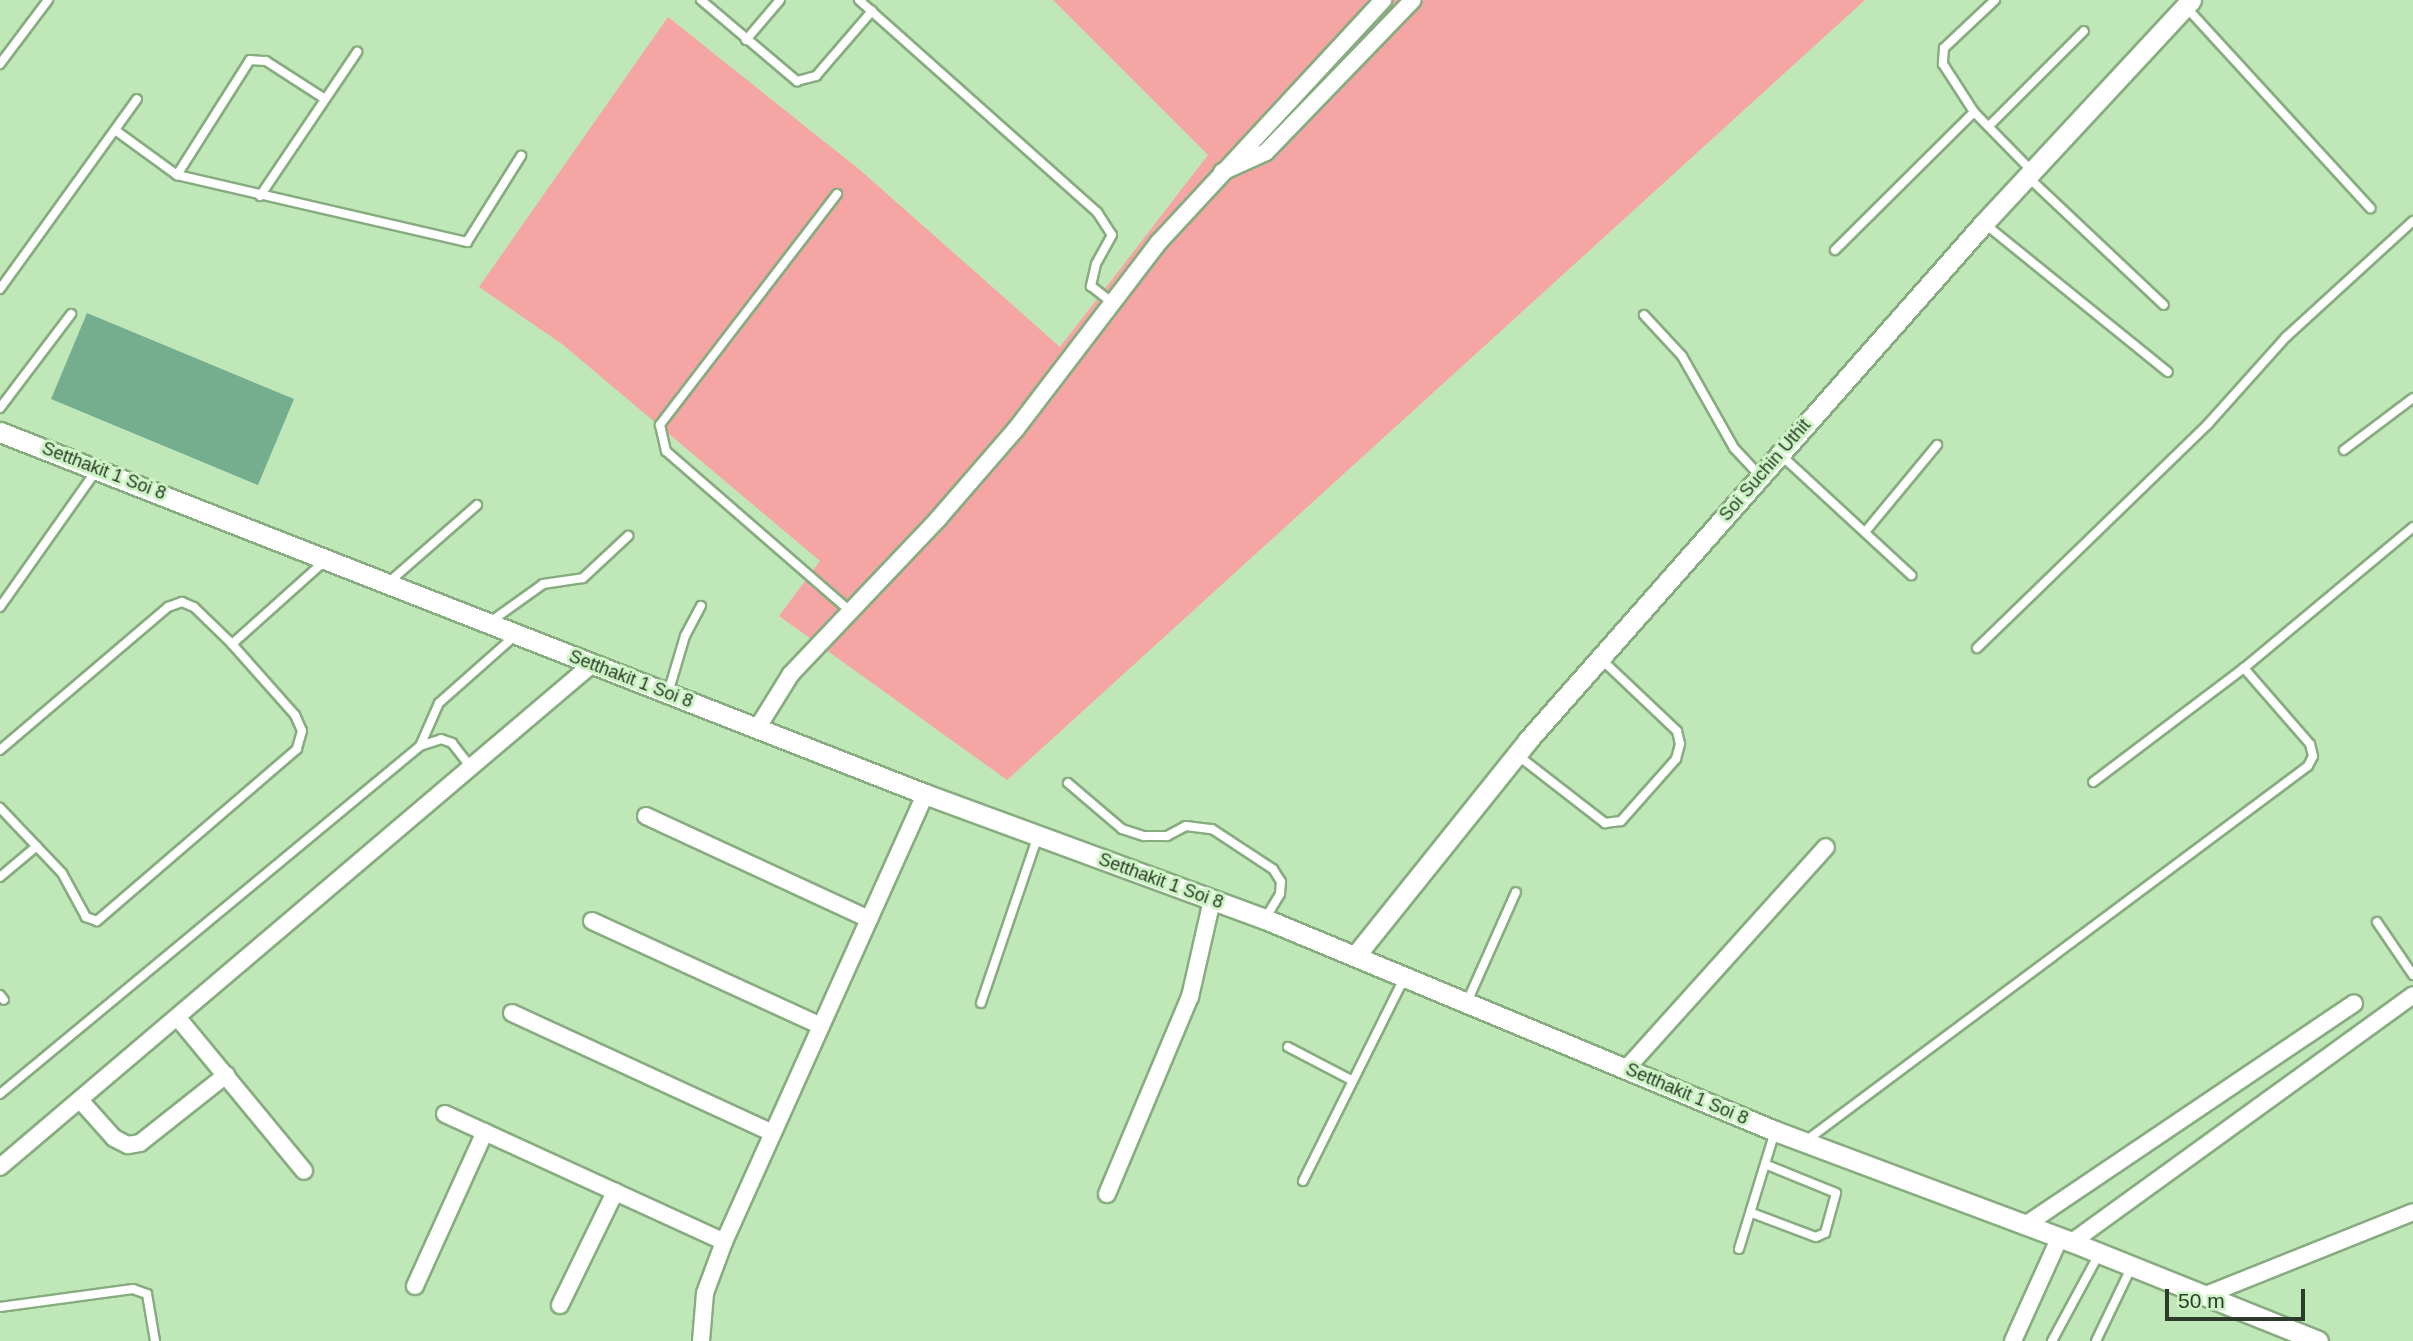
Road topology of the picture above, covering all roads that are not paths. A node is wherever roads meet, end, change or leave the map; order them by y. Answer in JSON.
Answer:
{"nodes":[{"id":1,"x":48,"y":0,"type":"edge"},
{"id":2,"x":701,"y":0,"type":"edge"},
{"id":3,"x":780,"y":0,"type":"edge"},
{"id":4,"x":859,"y":0,"type":"edge"},
{"id":5,"x":1384,"y":0,"type":"edge"},
{"id":6,"x":1413,"y":0,"type":"edge"},
{"id":7,"x":1995,"y":0,"type":"edge"},
{"id":8,"x":2189,"y":3,"type":"edge"},
{"id":9,"x":872,"y":11,"type":"junction"},
{"id":10,"x":2084,"y":32,"type":"dead end"},
{"id":11,"x":746,"y":40,"type":"junction"},
{"id":12,"x":357,"y":52,"type":"dead end"},
{"id":13,"x":0,"y":64,"type":"edge"},
{"id":14,"x":137,"y":99,"type":"dead end"},
{"id":15,"x":325,"y":99,"type":"junction"},
{"id":16,"x":1974,"y":112,"type":"junction"},
{"id":17,"x":1989,"y":127,"type":"junction"},
{"id":18,"x":115,"y":130,"type":"junction"},
{"id":19,"x":521,"y":156,"type":"dead end"},
{"id":20,"x":1220,"y":172,"type":"junction"},
{"id":21,"x":2030,"y":174,"type":"junction"},
{"id":22,"x":177,"y":175,"type":"junction"},
{"id":23,"x":837,"y":194,"type":"dead end"},
{"id":24,"x":260,"y":196,"type":"junction"},
{"id":25,"x":2370,"y":208,"type":"dead end"},
{"id":26,"x":2413,"y":221,"type":"edge"},
{"id":27,"x":1984,"y":223,"type":"junction"},
{"id":28,"x":1835,"y":250,"type":"dead end"},
{"id":29,"x":0,"y":289,"type":"edge"},
{"id":30,"x":1113,"y":303,"type":"junction"},
{"id":31,"x":2164,"y":305,"type":"dead end"},
{"id":32,"x":71,"y":314,"type":"dead end"},
{"id":33,"x":1644,"y":315,"type":"dead end"},
{"id":34,"x":2168,"y":372,"type":"dead end"},
{"id":35,"x":2413,"y":398,"type":"edge"},
{"id":36,"x":0,"y":408,"type":"edge"},
{"id":37,"x":0,"y":432,"type":"edge"},
{"id":38,"x":1937,"y":445,"type":"dead end"},
{"id":39,"x":2344,"y":450,"type":"dead end"},
{"id":40,"x":1779,"y":454,"type":"junction"},
{"id":41,"x":98,"y":468,"type":"junction"},
{"id":42,"x":1760,"y":476,"type":"junction"},
{"id":43,"x":477,"y":505,"type":"dead end"},
{"id":44,"x":2413,"y":527,"type":"edge"},
{"id":45,"x":1865,"y":532,"type":"junction"},
{"id":46,"x":628,"y":536,"type":"dead end"},
{"id":47,"x":328,"y":558,"type":"junction"},
{"id":48,"x":1912,"y":575,"type":"dead end"},
{"id":49,"x":389,"y":582,"type":"junction"},
{"id":50,"x":701,"y":606,"type":"dead end"},
{"id":51,"x":0,"y":607,"type":"edge"},
{"id":52,"x":851,"y":612,"type":"junction"},
{"id":53,"x":490,"y":622,"type":"junction"},
{"id":54,"x":518,"y":634,"type":"junction"},
{"id":55,"x":232,"y":644,"type":"junction"},
{"id":56,"x":1977,"y":648,"type":"dead end"},
{"id":57,"x":1600,"y":658,"type":"junction"},
{"id":58,"x":591,"y":665,"type":"junction"},
{"id":59,"x":2244,"y":668,"type":"junction"},
{"id":60,"x":668,"y":693,"type":"junction"},
{"id":61,"x":758,"y":727,"type":"junction"},
{"id":62,"x":420,"y":746,"type":"junction"},
{"id":63,"x":0,"y":750,"type":"edge"},
{"id":64,"x":1516,"y":753,"type":"junction"},
{"id":65,"x":473,"y":769,"type":"junction"},
{"id":66,"x":2094,"y":782,"type":"dead end"},
{"id":67,"x":1068,"y":783,"type":"dead end"},
{"id":68,"x":925,"y":794,"type":"junction"},
{"id":69,"x":0,"y":808,"type":"edge"},
{"id":70,"x":646,"y":816,"type":"dead end"},
{"id":71,"x":1038,"y":836,"type":"junction"},
{"id":72,"x":37,"y":846,"type":"junction"},
{"id":73,"x":1826,"y":847,"type":"dead end"},
{"id":74,"x":0,"y":877,"type":"edge"},
{"id":75,"x":1516,"y":892,"type":"dead end"},
{"id":76,"x":1212,"y":900,"type":"junction"},
{"id":77,"x":869,"y":919,"type":"junction"},
{"id":78,"x":1265,"y":919,"type":"junction"},
{"id":79,"x":592,"y":921,"type":"dead end"},
{"id":80,"x":2377,"y":922,"type":"dead end"},
{"id":81,"x":1356,"y":955,"type":"junction"},
{"id":82,"x":1405,"y":975,"type":"junction"},
{"id":83,"x":2413,"y":975,"type":"edge"},
{"id":84,"x":2413,"y":995,"type":"edge"},
{"id":85,"x":1467,"y":1002,"type":"junction"},
{"id":86,"x":981,"y":1003,"type":"dead end"},
{"id":87,"x":2354,"y":1003,"type":"dead end"},
{"id":88,"x":512,"y":1013,"type":"dead end"},
{"id":89,"x":178,"y":1018,"type":"junction"},
{"id":90,"x":821,"y":1026,"type":"junction"},
{"id":91,"x":1288,"y":1047,"type":"dead end"},
{"id":92,"x":1627,"y":1068,"type":"junction"},
{"id":93,"x":226,"y":1075,"type":"junction"},
{"id":94,"x":1353,"y":1080,"type":"junction"},
{"id":95,"x":0,"y":1094,"type":"edge"},
{"id":96,"x":80,"y":1100,"type":"junction"},
{"id":97,"x":445,"y":1114,"type":"dead end"},
{"id":98,"x":1775,"y":1131,"type":"junction"},
{"id":99,"x":485,"y":1132,"type":"junction"},
{"id":100,"x":773,"y":1133,"type":"junction"},
{"id":101,"x":1804,"y":1142,"type":"junction"},
{"id":102,"x":1767,"y":1165,"type":"junction"},
{"id":103,"x":0,"y":1167,"type":"edge"},
{"id":104,"x":304,"y":1171,"type":"dead end"},
{"id":105,"x":1303,"y":1181,"type":"dead end"},
{"id":106,"x":615,"y":1192,"type":"junction"},
{"id":107,"x":1107,"y":1194,"type":"dead end"},
{"id":108,"x":2413,"y":1212,"type":"edge"},
{"id":109,"x":1752,"y":1213,"type":"junction"},
{"id":110,"x":2024,"y":1226,"type":"junction"},
{"id":111,"x":2066,"y":1241,"type":"junction"},
{"id":112,"x":724,"y":1242,"type":"junction"},
{"id":113,"x":1739,"y":1249,"type":"dead end"},
{"id":114,"x":2100,"y":1254,"type":"junction"},
{"id":115,"x":2132,"y":1266,"type":"junction"},
{"id":116,"x":415,"y":1286,"type":"dead end"},
{"id":117,"x":2206,"y":1295,"type":"junction"},
{"id":118,"x":560,"y":1305,"type":"dead end"},
{"id":119,"x":0,"y":1307,"type":"edge"},
{"id":120,"x":155,"y":1341,"type":"edge"},
{"id":121,"x":701,"y":1341,"type":"edge"},
{"id":122,"x":2013,"y":1341,"type":"edge"},
{"id":123,"x":2052,"y":1341,"type":"edge"},
{"id":124,"x":2096,"y":1341,"type":"edge"},
{"id":125,"x":2318,"y":1341,"type":"edge"}],
"edges":[{"from":1,"to":13,"type":"lane"},
{"from":2,"to":11,"type":"lane"},
{"from":3,"to":11,"type":"lane"},
{"from":4,"to":9,"type":"lane"},
{"from":5,"to":20,"type":"street"},
{"from":6,"to":20,"type":"street"},
{"from":7,"to":16,"type":"lane"},
{"from":8,"to":21,"type":"street","name":"Soi Suchin Uthit"},
{"from":8,"to":25,"type":"lane"},
{"from":9,"to":11,"type":"lane"},
{"from":9,"to":30,"type":"lane"},
{"from":10,"to":17,"type":"lane"},
{"from":12,"to":15,"type":"lane"},
{"from":14,"to":18,"type":"lane"},
{"from":15,"to":22,"type":"lane"},
{"from":15,"to":24,"type":"lane"},
{"from":16,"to":17,"type":"lane"},
{"from":16,"to":28,"type":"lane"},
{"from":17,"to":21,"type":"lane"},
{"from":18,"to":22,"type":"lane"},
{"from":18,"to":29,"type":"lane"},
{"from":19,"to":24,"type":"lane"},
{"from":20,"to":30,"type":"street"},
{"from":21,"to":27,"type":"street","name":"Soi Suchin Uthit"},
{"from":21,"to":31,"type":"lane"},
{"from":22,"to":24,"type":"lane"},
{"from":23,"to":52,"type":"lane"},
{"from":26,"to":56,"type":"lane"},
{"from":27,"to":34,"type":"lane"},
{"from":27,"to":40,"type":"street","name":"Soi Suchin Uthit"},
{"from":30,"to":52,"type":"street"},
{"from":32,"to":36,"type":"lane"},
{"from":33,"to":42,"type":"lane"},
{"from":35,"to":39,"type":"lane"},
{"from":37,"to":41,"type":"street","name":"Setthakit 1 Soi 8"},
{"from":38,"to":45,"type":"lane"},
{"from":40,"to":42,"type":"street","name":"Soi Suchin Uthit"},
{"from":40,"to":45,"type":"lane"},
{"from":41,"to":47,"type":"street","name":"Setthakit 1 Soi 8"},
{"from":41,"to":51,"type":"lane"},
{"from":42,"to":57,"type":"street","name":"Soi Suchin Uthit"},
{"from":43,"to":49,"type":"lane"},
{"from":44,"to":59,"type":"lane"},
{"from":45,"to":48,"type":"lane"},
{"from":46,"to":53,"type":"lane"},
{"from":47,"to":49,"type":"street","name":"Setthakit 1 Soi 8"},
{"from":47,"to":55,"type":"lane"},
{"from":49,"to":53,"type":"street","name":"Setthakit 1 Soi 8"},
{"from":50,"to":60,"type":"lane"},
{"from":52,"to":61,"type":"street"},
{"from":53,"to":54,"type":"street","name":"Setthakit 1 Soi 8"},
{"from":54,"to":58,"type":"street","name":"Setthakit 1 Soi 8"},
{"from":54,"to":62,"type":"lane"},
{"from":55,"to":63,"type":"lane"},
{"from":55,"to":72,"type":"lane"},
{"from":57,"to":64,"type":"street","name":"Soi Suchin Uthit"},
{"from":57,"to":64,"type":"lane"},
{"from":58,"to":60,"type":"street","name":"Setthakit 1 Soi 8"},
{"from":58,"to":65,"type":"street"},
{"from":59,"to":66,"type":"lane"},
{"from":59,"to":101,"type":"lane"},
{"from":60,"to":61,"type":"street","name":"Setthakit 1 Soi 8"},
{"from":61,"to":68,"type":"street","name":"Setthakit 1 Soi 8"},
{"from":62,"to":65,"type":"lane"},
{"from":62,"to":95,"type":"lane"},
{"from":64,"to":81,"type":"street","name":"Soi Suchin Uthit"},
{"from":65,"to":89,"type":"street"},
{"from":67,"to":78,"type":"lane"},
{"from":68,"to":71,"type":"street","name":"Setthakit 1 Soi 8"},
{"from":68,"to":77,"type":"street"},
{"from":69,"to":72,"type":"lane"},
{"from":70,"to":77,"type":"street"},
{"from":71,"to":76,"type":"street","name":"Setthakit 1 Soi 8"},
{"from":71,"to":86,"type":"lane"},
{"from":72,"to":74,"type":"lane"},
{"from":73,"to":92,"type":"street"},
{"from":75,"to":85,"type":"lane"},
{"from":76,"to":78,"type":"street","name":"Setthakit 1 Soi 8"},
{"from":76,"to":107,"type":"street"},
{"from":77,"to":90,"type":"street"},
{"from":78,"to":81,"type":"street","name":"Setthakit 1 Soi 8"},
{"from":79,"to":90,"type":"street"},
{"from":80,"to":83,"type":"lane"},
{"from":81,"to":82,"type":"street","name":"Setthakit 1 Soi 8"},
{"from":82,"to":85,"type":"street","name":"Setthakit 1 Soi 8"},
{"from":82,"to":94,"type":"lane"},
{"from":84,"to":111,"type":"street"},
{"from":85,"to":92,"type":"street","name":"Setthakit 1 Soi 8"},
{"from":87,"to":110,"type":"street"},
{"from":88,"to":100,"type":"street"},
{"from":89,"to":93,"type":"street"},
{"from":89,"to":96,"type":"street"},
{"from":90,"to":100,"type":"street"},
{"from":91,"to":94,"type":"lane"},
{"from":92,"to":98,"type":"street","name":"Setthakit 1 Soi 8"},
{"from":93,"to":96,"type":"street"},
{"from":93,"to":104,"type":"street"},
{"from":94,"to":105,"type":"lane"},
{"from":96,"to":103,"type":"street"},
{"from":97,"to":99,"type":"street"},
{"from":98,"to":101,"type":"street","name":"Setthakit 1 Soi 8"},
{"from":98,"to":102,"type":"lane"},
{"from":99,"to":106,"type":"street"},
{"from":99,"to":116,"type":"street"},
{"from":100,"to":112,"type":"street"},
{"from":101,"to":110,"type":"street","name":"Setthakit 1 Soi 8"},
{"from":102,"to":109,"type":"lane"},
{"from":102,"to":109,"type":"lane"},
{"from":106,"to":112,"type":"street"},
{"from":106,"to":118,"type":"street"},
{"from":108,"to":117,"type":"street"},
{"from":109,"to":113,"type":"lane"},
{"from":110,"to":111,"type":"street","name":"Setthakit 1 Soi 8"},
{"from":111,"to":114,"type":"street","name":"Setthakit 1 Soi 8"},
{"from":111,"to":122,"type":"street"},
{"from":112,"to":121,"type":"street"},
{"from":114,"to":115,"type":"street","name":"Setthakit 1 Soi 8"},
{"from":114,"to":123,"type":"lane"},
{"from":115,"to":117,"type":"street","name":"Setthakit 1 Soi 8"},
{"from":115,"to":124,"type":"lane"},
{"from":117,"to":125,"type":"street","name":"Setthakit 1 Soi 8"},
{"from":119,"to":120,"type":"lane"}]}
